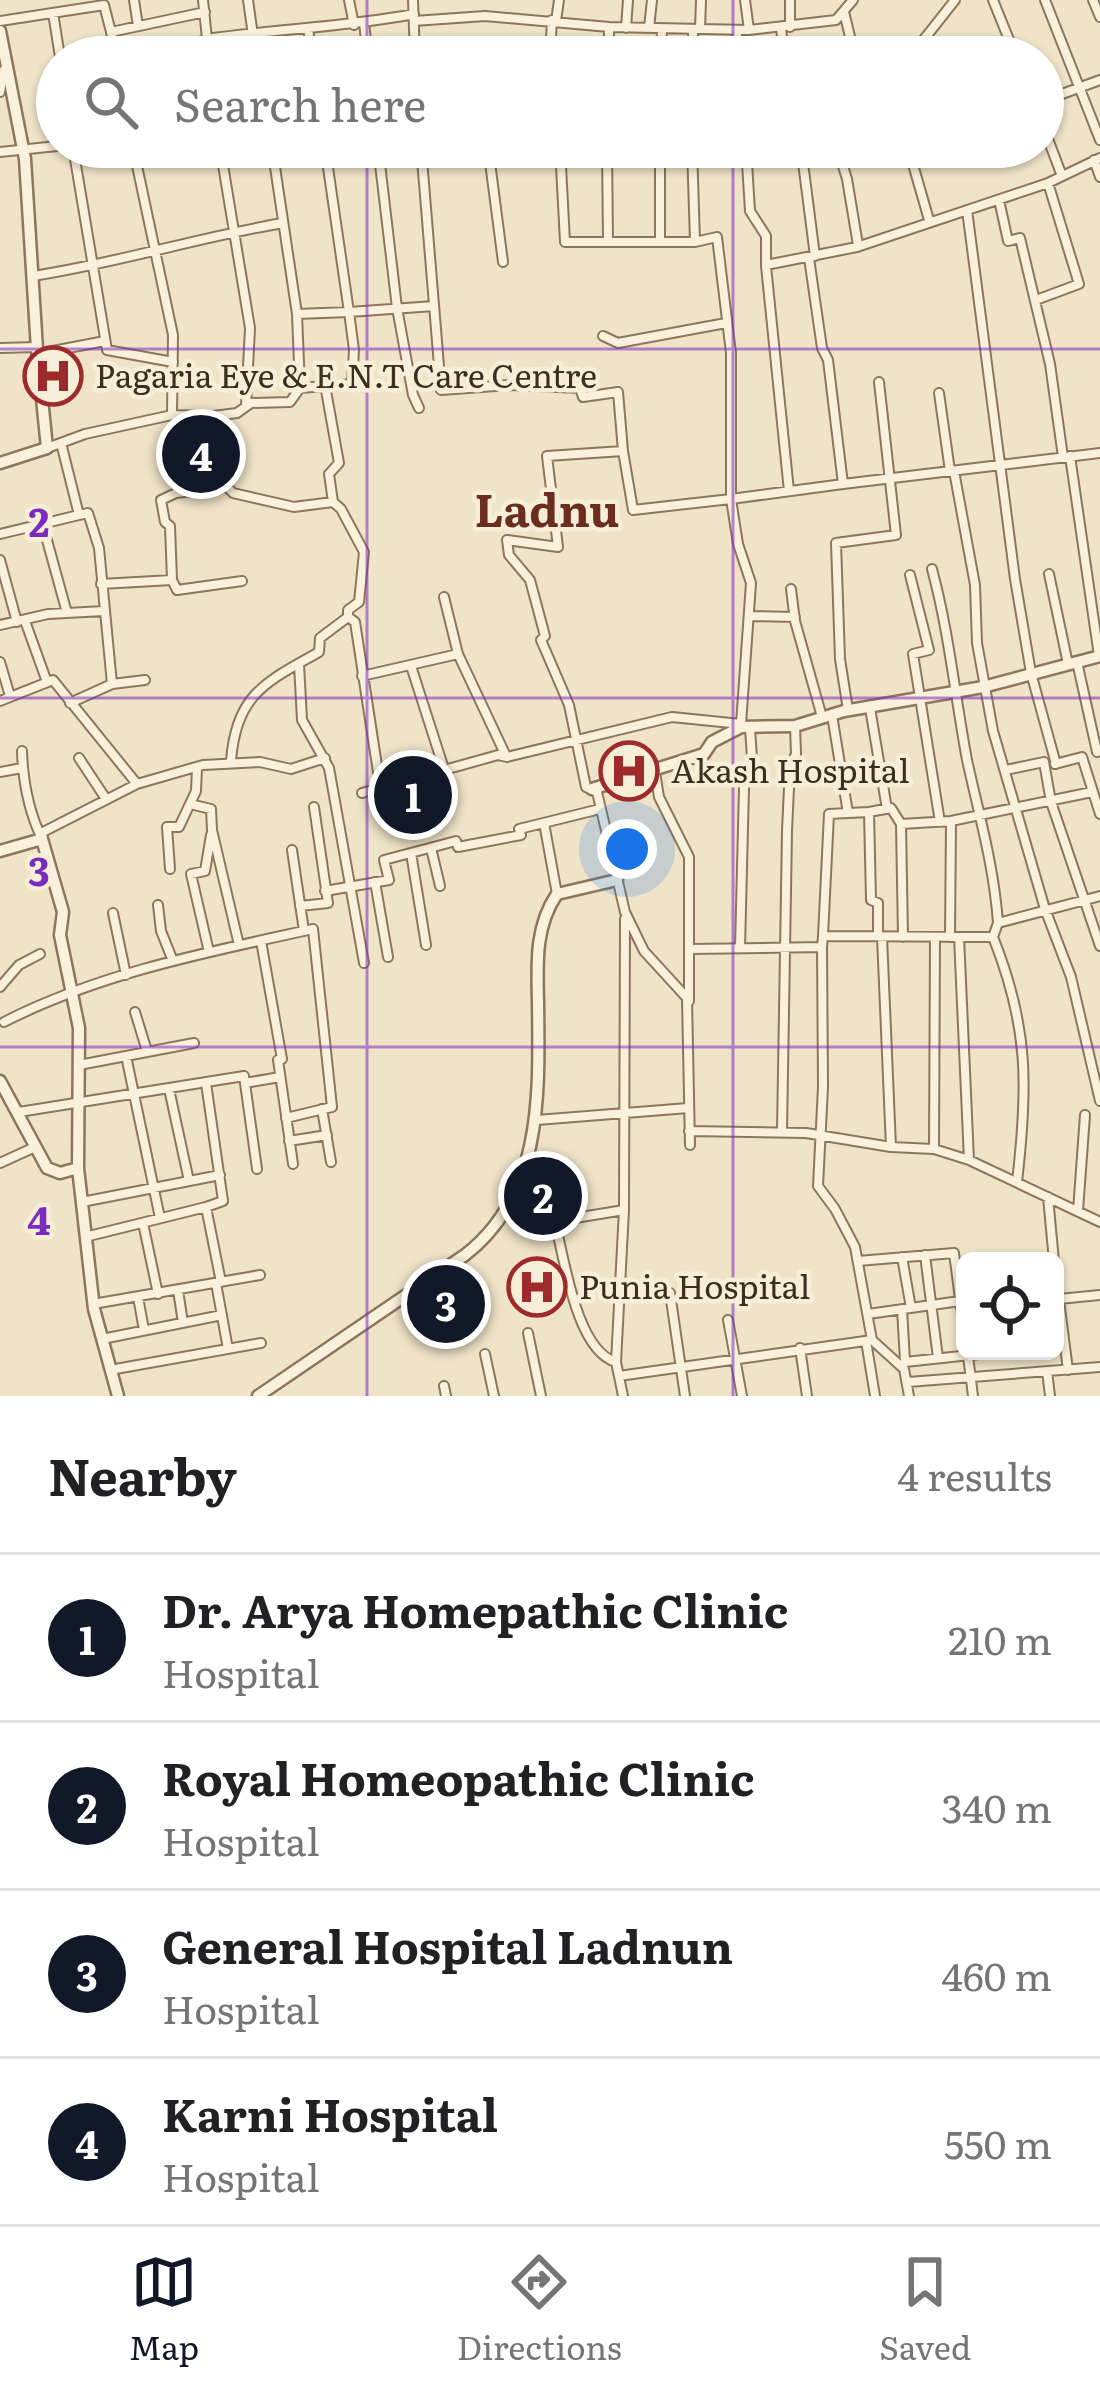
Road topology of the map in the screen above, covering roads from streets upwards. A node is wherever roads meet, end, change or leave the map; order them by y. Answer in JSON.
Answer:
{"nodes":[{"id":1,"x":134,"y":0,"type":"edge"},
{"id":2,"x":203,"y":0,"type":"edge"},
{"id":3,"x":248,"y":0,"type":"edge"},
{"id":4,"x":349,"y":0,"type":"edge"},
{"id":5,"x":413,"y":0,"type":"edge"},
{"id":6,"x":486,"y":0,"type":"edge"},
{"id":7,"x":559,"y":0,"type":"edge"},
{"id":8,"x":628,"y":0,"type":"edge"},
{"id":9,"x":652,"y":0,"type":"edge"},
{"id":10,"x":701,"y":0,"type":"edge"},
{"id":11,"x":745,"y":0,"type":"edge"},
{"id":12,"x":790,"y":0,"type":"edge"},
{"id":13,"x":853,"y":0,"type":"edge"},
{"id":14,"x":955,"y":0,"type":"edge"},
{"id":15,"x":993,"y":0,"type":"edge"},
{"id":16,"x":1045,"y":0,"type":"edge"},
{"id":17,"x":1093,"y":0,"type":"edge"},
{"id":18,"x":78,"y":4,"type":"edge"},
{"id":19,"x":844,"y":10,"type":"junction"},
{"id":20,"x":205,"y":12,"type":"junction"},
{"id":21,"x":53,"y":13,"type":"junction"},
{"id":22,"x":484,"y":16,"type":"junction"},
{"id":23,"x":1100,"y":16,"type":"edge"},
{"id":24,"x":414,"y":17,"type":"junction"},
{"id":25,"x":0,"y":21,"type":"edge"},
{"id":26,"x":554,"y":21,"type":"junction"},
{"id":27,"x":359,"y":24,"type":"junction"},
{"id":28,"x":139,"y":26,"type":"junction"},
{"id":29,"x":609,"y":27,"type":"junction"},
{"id":30,"x":785,"y":27,"type":"junction"},
{"id":31,"x":308,"y":28,"type":"junction"},
{"id":32,"x":626,"y":28,"type":"junction"},
{"id":33,"x":649,"y":28,"type":"junction"},
{"id":34,"x":662,"y":28,"type":"junction"},
{"id":35,"x":696,"y":29,"type":"junction"},
{"id":36,"x":737,"y":29,"type":"junction"},
{"id":37,"x":749,"y":29,"type":"junction"},
{"id":38,"x":0,"y":31,"type":"edge"},
{"id":39,"x":111,"y":32,"type":"junction"},
{"id":40,"x":253,"y":32,"type":"junction"},
{"id":41,"x":57,"y":36,"type":"edge"},
{"id":42,"x":112,"y":36,"type":"edge"},
{"id":43,"x":207,"y":36,"type":"edge"},
{"id":44,"x":227,"y":36,"type":"edge"},
{"id":45,"x":253,"y":36,"type":"edge"},
{"id":46,"x":309,"y":36,"type":"edge"},
{"id":47,"x":362,"y":36,"type":"edge"},
{"id":48,"x":415,"y":36,"type":"edge"},
{"id":49,"x":552,"y":36,"type":"edge"},
{"id":50,"x":609,"y":36,"type":"edge"},
{"id":51,"x":662,"y":36,"type":"edge"},
{"id":52,"x":695,"y":36,"type":"edge"},
{"id":53,"x":737,"y":36,"type":"edge"},
{"id":54,"x":785,"y":36,"type":"edge"},
{"id":55,"x":850,"y":36,"type":"edge"},
{"id":56,"x":926,"y":36,"type":"edge"},
{"id":57,"x":1008,"y":36,"type":"edge"},
{"id":58,"x":1060,"y":36,"type":"edge"},
{"id":59,"x":1064,"y":46,"type":"edge"},
{"id":60,"x":7,"y":59,"type":"junction"},
{"id":61,"x":1100,"y":80,"type":"edge"},
{"id":62,"x":1081,"y":87,"type":"junction"},
{"id":63,"x":0,"y":92,"type":"edge"},
{"id":64,"x":1064,"y":93,"type":"edge"},
{"id":65,"x":1100,"y":140,"type":"edge"},
{"id":66,"x":36,"y":150,"type":"edge"},
{"id":67,"x":0,"y":152,"type":"edge"},
{"id":68,"x":24,"y":152,"type":"junction"},
{"id":69,"x":1097,"y":159,"type":"edge"},
{"id":70,"x":76,"y":168,"type":"edge"},
{"id":71,"x":137,"y":168,"type":"edge"},
{"id":72,"x":224,"y":168,"type":"edge"},
{"id":73,"x":275,"y":168,"type":"edge"},
{"id":74,"x":328,"y":168,"type":"edge"},
{"id":75,"x":381,"y":168,"type":"edge"},
{"id":76,"x":423,"y":168,"type":"edge"},
{"id":77,"x":491,"y":168,"type":"edge"},
{"id":78,"x":561,"y":168,"type":"edge"},
{"id":79,"x":607,"y":168,"type":"edge"},
{"id":80,"x":660,"y":168,"type":"edge"},
{"id":81,"x":692,"y":168,"type":"edge"},
{"id":82,"x":748,"y":168,"type":"edge"},
{"id":83,"x":803,"y":168,"type":"edge"},
{"id":84,"x":844,"y":168,"type":"edge"},
{"id":85,"x":914,"y":168,"type":"edge"},
{"id":86,"x":1059,"y":168,"type":"edge"},
{"id":87,"x":1062,"y":176,"type":"junction"},
{"id":88,"x":1100,"y":177,"type":"edge"},
{"id":89,"x":1048,"y":183,"type":"junction"},
{"id":90,"x":999,"y":200,"type":"junction"},
{"id":91,"x":967,"y":210,"type":"junction"},
{"id":92,"x":929,"y":220,"type":"junction"},
{"id":93,"x":283,"y":223,"type":"junction"},
{"id":94,"x":234,"y":231,"type":"junction"},
{"id":95,"x":661,"y":240,"type":"junction"},
{"id":96,"x":608,"y":241,"type":"junction"},
{"id":97,"x":695,"y":242,"type":"junction"},
{"id":98,"x":858,"y":245,"type":"junction"},
{"id":99,"x":155,"y":253,"type":"junction"},
{"id":100,"x":812,"y":256,"type":"junction"},
{"id":101,"x":503,"y":262,"type":"dead end"},
{"id":102,"x":766,"y":265,"type":"junction"},
{"id":103,"x":93,"y":267,"type":"junction"},
{"id":104,"x":32,"y":276,"type":"junction"},
{"id":105,"x":1036,"y":300,"type":"junction"},
{"id":106,"x":434,"y":306,"type":"junction"},
{"id":107,"x":398,"y":308,"type":"junction"},
{"id":108,"x":349,"y":312,"type":"junction"},
{"id":109,"x":297,"y":314,"type":"junction"},
{"id":110,"x":726,"y":323,"type":"junction"},
{"id":111,"x":603,"y":335,"type":"dead end"},
{"id":112,"x":105,"y":341,"type":"junction"},
{"id":113,"x":0,"y":348,"type":"edge"},
{"id":114,"x":37,"y":350,"type":"junction"},
{"id":115,"x":173,"y":362,"type":"junction"},
{"id":116,"x":879,"y":382,"type":"dead end"},
{"id":117,"x":325,"y":384,"type":"junction"},
{"id":118,"x":300,"y":388,"type":"junction"},
{"id":119,"x":939,"y":393,"type":"dead end"},
{"id":120,"x":246,"y":406,"type":"junction"},
{"id":121,"x":419,"y":407,"type":"dead end"},
{"id":122,"x":172,"y":415,"type":"junction"},
{"id":123,"x":213,"y":416,"type":"junction"},
{"id":124,"x":61,"y":443,"type":"junction"},
{"id":125,"x":47,"y":448,"type":"junction"},
{"id":126,"x":623,"y":451,"type":"junction"},
{"id":127,"x":1100,"y":454,"type":"edge"},
{"id":128,"x":1066,"y":456,"type":"junction"},
{"id":129,"x":1001,"y":462,"type":"junction"},
{"id":130,"x":0,"y":463,"type":"edge"},
{"id":131,"x":952,"y":471,"type":"junction"},
{"id":132,"x":891,"y":479,"type":"junction"},
{"id":133,"x":843,"y":484,"type":"junction"},
{"id":134,"x":225,"y":487,"type":"junction"},
{"id":135,"x":789,"y":491,"type":"junction"},
{"id":136,"x":731,"y":499,"type":"junction"},
{"id":137,"x":333,"y":502,"type":"junction"},
{"id":138,"x":80,"y":515,"type":"junction"},
{"id":139,"x":43,"y":522,"type":"junction"},
{"id":140,"x":0,"y":534,"type":"edge"},
{"id":141,"x":0,"y":560,"type":"edge"},
{"id":142,"x":932,"y":569,"type":"dead end"},
{"id":143,"x":1049,"y":574,"type":"dead end"},
{"id":144,"x":910,"y":575,"type":"dead end"},
{"id":145,"x":172,"y":580,"type":"junction"},
{"id":146,"x":242,"y":581,"type":"dead end"},
{"id":147,"x":100,"y":584,"type":"junction"},
{"id":148,"x":791,"y":589,"type":"dead end"},
{"id":149,"x":445,"y":597,"type":"dead end"},
{"id":150,"x":104,"y":610,"type":"junction"},
{"id":151,"x":67,"y":613,"type":"junction"},
{"id":152,"x":751,"y":616,"type":"junction"},
{"id":153,"x":348,"y":617,"type":"junction"},
{"id":154,"x":795,"y":617,"type":"junction"},
{"id":155,"x":21,"y":622,"type":"junction"},
{"id":156,"x":0,"y":626,"type":"edge"},
{"id":157,"x":458,"y":654,"type":"junction"},
{"id":158,"x":1100,"y":656,"type":"edge"},
{"id":159,"x":0,"y":662,"type":"edge"},
{"id":160,"x":1072,"y":663,"type":"junction"},
{"id":161,"x":299,"y":664,"type":"junction"},
{"id":162,"x":411,"y":666,"type":"junction"},
{"id":163,"x":1031,"y":673,"type":"junction"},
{"id":164,"x":362,"y":676,"type":"junction"},
{"id":165,"x":145,"y":680,"type":"dead end"},
{"id":166,"x":47,"y":682,"type":"junction"},
{"id":167,"x":112,"y":684,"type":"junction"},
{"id":168,"x":983,"y":687,"type":"junction"},
{"id":169,"x":959,"y":692,"type":"junction"},
{"id":170,"x":10,"y":696,"type":"junction"},
{"id":171,"x":921,"y":698,"type":"junction"},
{"id":172,"x":0,"y":701,"type":"edge"},
{"id":173,"x":70,"y":703,"type":"junction"},
{"id":174,"x":870,"y":708,"type":"junction"},
{"id":175,"x":848,"y":710,"type":"junction"},
{"id":176,"x":827,"y":716,"type":"junction"},
{"id":177,"x":744,"y":726,"type":"junction"},
{"id":178,"x":795,"y":726,"type":"junction"},
{"id":179,"x":577,"y":742,"type":"junction"},
{"id":180,"x":22,"y":751,"type":"dead end"},
{"id":181,"x":1099,"y":752,"type":"edge"},
{"id":182,"x":1082,"y":757,"type":"junction"},
{"id":183,"x":80,"y":758,"type":"dead end"},
{"id":184,"x":325,"y":758,"type":"junction"},
{"id":185,"x":507,"y":758,"type":"junction"},
{"id":186,"x":231,"y":761,"type":"junction"},
{"id":187,"x":1050,"y":765,"type":"junction"},
{"id":188,"x":22,"y":768,"type":"junction"},
{"id":189,"x":197,"y":769,"type":"junction"},
{"id":190,"x":1006,"y":770,"type":"junction"},
{"id":191,"x":0,"y":772,"type":"edge"},
{"id":192,"x":445,"y":772,"type":"junction"},
{"id":193,"x":655,"y":772,"type":"junction"},
{"id":194,"x":137,"y":784,"type":"junction"},
{"id":195,"x":384,"y":787,"type":"junction"},
{"id":196,"x":1094,"y":789,"type":"edge"},
{"id":197,"x":592,"y":790,"type":"junction"},
{"id":198,"x":362,"y":793,"type":"dead end"},
{"id":199,"x":106,"y":799,"type":"junction"},
{"id":200,"x":1051,"y":802,"type":"junction"},
{"id":201,"x":190,"y":804,"type":"junction"},
{"id":202,"x":314,"y":807,"type":"dead end"},
{"id":203,"x":600,"y":809,"type":"junction"},
{"id":204,"x":886,"y":809,"type":"junction"},
{"id":205,"x":1014,"y":810,"type":"junction"},
{"id":206,"x":869,"y":812,"type":"junction"},
{"id":207,"x":848,"y":813,"type":"junction"},
{"id":208,"x":1100,"y":814,"type":"edge"},
{"id":209,"x":980,"y":816,"type":"junction"},
{"id":210,"x":951,"y":821,"type":"junction"},
{"id":211,"x":940,"y":822,"type":"junction"},
{"id":212,"x":544,"y":823,"type":"junction"},
{"id":213,"x":901,"y":824,"type":"junction"},
{"id":214,"x":212,"y":830,"type":"junction"},
{"id":215,"x":42,"y":839,"type":"junction"},
{"id":216,"x":431,"y":848,"type":"junction"},
{"id":217,"x":292,"y":850,"type":"dead end"},
{"id":218,"x":0,"y":851,"type":"edge"},
{"id":219,"x":411,"y":853,"type":"junction"},
{"id":220,"x":170,"y":869,"type":"dead end"},
{"id":221,"x":617,"y":880,"type":"junction"},
{"id":222,"x":375,"y":882,"type":"junction"},
{"id":223,"x":350,"y":886,"type":"junction"},
{"id":224,"x":440,"y":886,"type":"dead end"},
{"id":225,"x":325,"y":891,"type":"junction"},
{"id":226,"x":557,"y":894,"type":"junction"},
{"id":227,"x":1100,"y":896,"type":"edge"},
{"id":228,"x":1084,"y":899,"type":"junction"},
{"id":229,"x":158,"y":905,"type":"dead end"},
{"id":230,"x":300,"y":906,"type":"junction"},
{"id":231,"x":1045,"y":909,"type":"junction"},
{"id":232,"x":625,"y":912,"type":"junction"},
{"id":233,"x":113,"y":913,"type":"dead end"},
{"id":234,"x":998,"y":923,"type":"junction"},
{"id":235,"x":304,"y":931,"type":"junction"},
{"id":236,"x":880,"y":937,"type":"junction"},
{"id":237,"x":903,"y":937,"type":"junction"},
{"id":238,"x":934,"y":937,"type":"junction"},
{"id":239,"x":954,"y":937,"type":"junction"},
{"id":240,"x":993,"y":937,"type":"junction"},
{"id":241,"x":261,"y":940,"type":"junction"},
{"id":242,"x":822,"y":942,"type":"junction"},
{"id":243,"x":238,"y":945,"type":"junction"},
{"id":244,"x":426,"y":945,"type":"dead end"},
{"id":245,"x":1100,"y":946,"type":"edge"},
{"id":246,"x":784,"y":947,"type":"junction"},
{"id":247,"x":740,"y":948,"type":"junction"},
{"id":248,"x":690,"y":949,"type":"junction"},
{"id":249,"x":209,"y":952,"type":"junction"},
{"id":250,"x":40,"y":954,"type":"dead end"},
{"id":251,"x":388,"y":957,"type":"dead end"},
{"id":252,"x":173,"y":962,"type":"junction"},
{"id":253,"x":364,"y":963,"type":"dead end"},
{"id":254,"x":126,"y":974,"type":"junction"},
{"id":255,"x":0,"y":987,"type":"edge"},
{"id":256,"x":69,"y":993,"type":"junction"},
{"id":257,"x":689,"y":1009,"type":"junction"},
{"id":258,"x":135,"y":1012,"type":"dead end"},
{"id":259,"x":4,"y":1022,"type":"dead end"},
{"id":260,"x":194,"y":1042,"type":"dead end"},
{"id":261,"x":148,"y":1052,"type":"junction"},
{"id":262,"x":126,"y":1056,"type":"junction"},
{"id":263,"x":79,"y":1065,"type":"junction"},
{"id":264,"x":280,"y":1077,"type":"junction"},
{"id":265,"x":0,"y":1081,"type":"edge"},
{"id":266,"x":206,"y":1083,"type":"junction"},
{"id":267,"x":244,"y":1083,"type":"junction"},
{"id":268,"x":169,"y":1090,"type":"junction"},
{"id":269,"x":134,"y":1096,"type":"junction"},
{"id":270,"x":1100,"y":1101,"type":"edge"},
{"id":271,"x":78,"y":1104,"type":"junction"},
{"id":272,"x":688,"y":1108,"type":"junction"},
{"id":273,"x":322,"y":1109,"type":"junction"},
{"id":274,"x":19,"y":1112,"type":"junction"},
{"id":275,"x":623,"y":1112,"type":"junction"},
{"id":276,"x":1084,"y":1114,"type":"dead end"},
{"id":277,"x":286,"y":1118,"type":"junction"},
{"id":278,"x":537,"y":1120,"type":"junction"},
{"id":279,"x":689,"y":1131,"type":"junction"},
{"id":280,"x":782,"y":1132,"type":"junction"},
{"id":281,"x":326,"y":1135,"type":"junction"},
{"id":282,"x":821,"y":1136,"type":"junction"},
{"id":283,"x":289,"y":1141,"type":"junction"},
{"id":284,"x":690,"y":1145,"type":"dead end"},
{"id":285,"x":35,"y":1147,"type":"junction"},
{"id":286,"x":891,"y":1147,"type":"junction"},
{"id":287,"x":934,"y":1149,"type":"junction"},
{"id":288,"x":969,"y":1160,"type":"junction"},
{"id":289,"x":331,"y":1162,"type":"dead end"},
{"id":290,"x":0,"y":1163,"type":"edge"},
{"id":291,"x":293,"y":1164,"type":"dead end"},
{"id":292,"x":78,"y":1168,"type":"junction"},
{"id":293,"x":257,"y":1168,"type":"dead end"},
{"id":294,"x":220,"y":1175,"type":"junction"},
{"id":295,"x":189,"y":1181,"type":"junction"},
{"id":296,"x":1017,"y":1183,"type":"junction"},
{"id":297,"x":154,"y":1188,"type":"junction"},
{"id":298,"x":1048,"y":1196,"type":"junction"},
{"id":299,"x":82,"y":1202,"type":"junction"},
{"id":300,"x":206,"y":1207,"type":"junction"},
{"id":301,"x":624,"y":1210,"type":"junction"},
{"id":302,"x":1078,"y":1210,"type":"junction"},
{"id":303,"x":160,"y":1218,"type":"junction"},
{"id":304,"x":143,"y":1222,"type":"junction"},
{"id":305,"x":1100,"y":1222,"type":"edge"},
{"id":306,"x":86,"y":1237,"type":"junction"},
{"id":307,"x":1054,"y":1252,"type":"edge"},
{"id":308,"x":925,"y":1256,"type":"junction"},
{"id":309,"x":902,"y":1257,"type":"junction"},
{"id":310,"x":858,"y":1261,"type":"junction"},
{"id":311,"x":956,"y":1269,"type":"edge"},
{"id":312,"x":260,"y":1275,"type":"dead end"},
{"id":313,"x":218,"y":1282,"type":"junction"},
{"id":314,"x":178,"y":1290,"type":"junction"},
{"id":315,"x":670,"y":1293,"type":"dead end"},
{"id":316,"x":158,"y":1294,"type":"junction"},
{"id":317,"x":1100,"y":1294,"type":"edge"},
{"id":318,"x":138,"y":1297,"type":"junction"},
{"id":319,"x":1064,"y":1298,"type":"edge"},
{"id":320,"x":956,"y":1301,"type":"edge"},
{"id":321,"x":93,"y":1304,"type":"junction"},
{"id":322,"x":933,"y":1304,"type":"junction"},
{"id":323,"x":906,"y":1308,"type":"junction"},
{"id":324,"x":868,"y":1314,"type":"junction"},
{"id":325,"x":222,"y":1315,"type":"junction"},
{"id":326,"x":728,"y":1320,"type":"dead end"},
{"id":327,"x":183,"y":1323,"type":"junction"},
{"id":328,"x":144,"y":1330,"type":"junction"},
{"id":329,"x":528,"y":1333,"type":"dead end"},
{"id":330,"x":1064,"y":1338,"type":"edge"},
{"id":331,"x":102,"y":1339,"type":"junction"},
{"id":332,"x":869,"y":1341,"type":"junction"},
{"id":333,"x":260,"y":1343,"type":"dead end"},
{"id":334,"x":800,"y":1348,"type":"junction"},
{"id":335,"x":228,"y":1349,"type":"junction"},
{"id":336,"x":485,"y":1354,"type":"dead end"},
{"id":337,"x":956,"y":1355,"type":"edge"},
{"id":338,"x":938,"y":1358,"type":"junction"},
{"id":339,"x":735,"y":1359,"type":"junction"},
{"id":340,"x":968,"y":1360,"type":"edge"},
{"id":341,"x":616,"y":1362,"type":"junction"},
{"id":342,"x":905,"y":1366,"type":"junction"},
{"id":343,"x":680,"y":1367,"type":"junction"},
{"id":344,"x":1100,"y":1367,"type":"edge"},
{"id":345,"x":110,"y":1370,"type":"junction"},
{"id":346,"x":1068,"y":1370,"type":"junction"},
{"id":347,"x":1048,"y":1371,"type":"junction"},
{"id":348,"x":619,"y":1376,"type":"junction"},
{"id":349,"x":970,"y":1377,"type":"junction"},
{"id":350,"x":908,"y":1382,"type":"junction"},
{"id":351,"x":118,"y":1396,"type":"edge"},
{"id":352,"x":259,"y":1396,"type":"edge"},
{"id":353,"x":494,"y":1396,"type":"edge"},
{"id":354,"x":541,"y":1396,"type":"edge"},
{"id":355,"x":622,"y":1396,"type":"edge"},
{"id":356,"x":685,"y":1396,"type":"edge"},
{"id":357,"x":742,"y":1396,"type":"edge"},
{"id":358,"x":807,"y":1396,"type":"edge"},
{"id":359,"x":875,"y":1396,"type":"edge"},
{"id":360,"x":909,"y":1396,"type":"edge"},
{"id":361,"x":973,"y":1396,"type":"edge"},
{"id":362,"x":1050,"y":1396,"type":"edge"}],
"edges":[{"from":1,"to":28,"type":"street"},
{"from":2,"to":20,"type":"street"},
{"from":3,"to":40,"type":"street"},
{"from":4,"to":27,"type":"street"},
{"from":5,"to":24,"type":"street"},
{"from":6,"to":22,"type":"street"},
{"from":7,"to":26,"type":"street"},
{"from":8,"to":32,"type":"street"},
{"from":9,"to":33,"type":"street"},
{"from":10,"to":35,"type":"street"},
{"from":11,"to":37,"type":"street"},
{"from":12,"to":30,"type":"street"},
{"from":13,"to":19,"type":"street"},
{"from":14,"to":56,"type":"street"},
{"from":15,"to":57,"type":"street"},
{"from":16,"to":58,"type":"street"},
{"from":17,"to":23,"type":"street"},
{"from":18,"to":21,"type":"street"},
{"from":18,"to":39,"type":"street"},
{"from":19,"to":30,"type":"street"},
{"from":19,"to":55,"type":"street"},
{"from":20,"to":28,"type":"street"},
{"from":20,"to":43,"type":"street"},
{"from":21,"to":25,"type":"street"},
{"from":21,"to":41,"type":"street"},
{"from":22,"to":24,"type":"street"},
{"from":22,"to":26,"type":"street"},
{"from":24,"to":27,"type":"street"},
{"from":24,"to":48,"type":"street"},
{"from":26,"to":29,"type":"street"},
{"from":26,"to":49,"type":"street"},
{"from":27,"to":31,"type":"street"},
{"from":27,"to":47,"type":"street"},
{"from":28,"to":39,"type":"street"},
{"from":29,"to":32,"type":"street"},
{"from":29,"to":50,"type":"street"},
{"from":30,"to":37,"type":"street"},
{"from":30,"to":54,"type":"street"},
{"from":31,"to":40,"type":"street"},
{"from":31,"to":46,"type":"street"},
{"from":32,"to":33,"type":"street"},
{"from":33,"to":34,"type":"street"},
{"from":34,"to":35,"type":"street"},
{"from":34,"to":51,"type":"street"},
{"from":35,"to":36,"type":"street"},
{"from":35,"to":52,"type":"street"},
{"from":36,"to":37,"type":"street"},
{"from":36,"to":53,"type":"street"},
{"from":38,"to":60,"type":"street"},
{"from":39,"to":42,"type":"street"},
{"from":40,"to":44,"type":"street"},
{"from":40,"to":45,"type":"street"},
{"from":59,"to":62,"type":"street"},
{"from":60,"to":63,"type":"street"},
{"from":60,"to":68,"type":"street"},
{"from":61,"to":62,"type":"street"},
{"from":62,"to":64,"type":"street"},
{"from":62,"to":65,"type":"street"},
{"from":66,"to":68,"type":"street"},
{"from":67,"to":68,"type":"street"},
{"from":68,"to":104,"type":"street"},
{"from":69,"to":87,"type":"street"},
{"from":69,"to":88,"type":"street"},
{"from":70,"to":103,"type":"street"},
{"from":71,"to":99,"type":"street"},
{"from":72,"to":94,"type":"street"},
{"from":73,"to":93,"type":"street"},
{"from":74,"to":108,"type":"street"},
{"from":75,"to":107,"type":"street"},
{"from":76,"to":106,"type":"street"},
{"from":77,"to":101,"type":"street"},
{"from":78,"to":96,"type":"street"},
{"from":79,"to":96,"type":"street"},
{"from":80,"to":95,"type":"street"},
{"from":81,"to":97,"type":"street"},
{"from":82,"to":102,"type":"street"},
{"from":83,"to":100,"type":"street"},
{"from":84,"to":98,"type":"street"},
{"from":85,"to":92,"type":"street"},
{"from":86,"to":87,"type":"street"},
{"from":87,"to":89,"type":"street"},
{"from":89,"to":90,"type":"street"},
{"from":89,"to":105,"type":"street"},
{"from":90,"to":91,"type":"street"},
{"from":90,"to":105,"type":"street"},
{"from":91,"to":92,"type":"street"},
{"from":91,"to":129,"type":"street"},
{"from":92,"to":98,"type":"street"},
{"from":93,"to":94,"type":"street"},
{"from":93,"to":109,"type":"street"},
{"from":94,"to":99,"type":"street"},
{"from":94,"to":120,"type":"street"},
{"from":95,"to":96,"type":"street"},
{"from":95,"to":97,"type":"street"},
{"from":97,"to":110,"type":"street"},
{"from":98,"to":100,"type":"street"},
{"from":99,"to":103,"type":"street"},
{"from":99,"to":115,"type":"street"},
{"from":100,"to":102,"type":"street"},
{"from":100,"to":133,"type":"street"},
{"from":102,"to":135,"type":"street"},
{"from":103,"to":104,"type":"street"},
{"from":103,"to":112,"type":"street"},
{"from":104,"to":114,"type":"street"},
{"from":105,"to":128,"type":"street"},
{"from":106,"to":107,"type":"street"},
{"from":106,"to":126,"type":"street"},
{"from":107,"to":108,"type":"street"},
{"from":107,"to":121,"type":"street"},
{"from":108,"to":109,"type":"street"},
{"from":108,"to":117,"type":"street"},
{"from":109,"to":118,"type":"street"},
{"from":110,"to":111,"type":"street"},
{"from":110,"to":136,"type":"street"},
{"from":112,"to":114,"type":"street"},
{"from":112,"to":115,"type":"street"},
{"from":113,"to":114,"type":"street"},
{"from":114,"to":125,"type":"street"},
{"from":115,"to":122,"type":"street"},
{"from":116,"to":132,"type":"street"},
{"from":117,"to":118,"type":"street"},
{"from":117,"to":137,"type":"street"},
{"from":118,"to":120,"type":"street"},
{"from":119,"to":131,"type":"street"},
{"from":120,"to":123,"type":"street"},
{"from":122,"to":123,"type":"street"},
{"from":122,"to":124,"type":"street"},
{"from":123,"to":134,"type":"street"},
{"from":124,"to":125,"type":"street"},
{"from":124,"to":138,"type":"street"},
{"from":125,"to":130,"type":"street"},
{"from":126,"to":136,"type":"street"},
{"from":126,"to":179,"type":"street"},
{"from":127,"to":128,"type":"street"},
{"from":128,"to":129,"type":"street"},
{"from":128,"to":158,"type":"street"},
{"from":129,"to":131,"type":"street"},
{"from":129,"to":163,"type":"street"},
{"from":131,"to":132,"type":"street"},
{"from":131,"to":168,"type":"street"},
{"from":132,"to":133,"type":"street"},
{"from":132,"to":175,"type":"street"},
{"from":133,"to":135,"type":"street"},
{"from":134,"to":137,"type":"street"},
{"from":134,"to":145,"type":"street"},
{"from":135,"to":136,"type":"street"},
{"from":136,"to":152,"type":"street"},
{"from":137,"to":153,"type":"street"},
{"from":138,"to":139,"type":"street"},
{"from":138,"to":147,"type":"street"},
{"from":139,"to":140,"type":"street"},
{"from":139,"to":151,"type":"street"},
{"from":141,"to":155,"type":"street"},
{"from":142,"to":169,"type":"street"},
{"from":143,"to":160,"type":"street"},
{"from":144,"to":171,"type":"street"},
{"from":145,"to":146,"type":"street"},
{"from":145,"to":147,"type":"street"},
{"from":147,"to":150,"type":"street"},
{"from":148,"to":154,"type":"street"},
{"from":149,"to":157,"type":"street"},
{"from":150,"to":151,"type":"street"},
{"from":150,"to":167,"type":"street"},
{"from":151,"to":155,"type":"street"},
{"from":152,"to":154,"type":"street"},
{"from":152,"to":177,"type":"street"},
{"from":153,"to":161,"type":"street"},
{"from":153,"to":164,"type":"street"},
{"from":154,"to":176,"type":"street"},
{"from":155,"to":156,"type":"street"},
{"from":155,"to":166,"type":"street"},
{"from":157,"to":162,"type":"street"},
{"from":157,"to":185,"type":"street"},
{"from":158,"to":160,"type":"street"},
{"from":159,"to":170,"type":"street"},
{"from":160,"to":163,"type":"street"},
{"from":160,"to":181,"type":"street"},
{"from":161,"to":184,"type":"street"},
{"from":161,"to":186,"type":"street"},
{"from":162,"to":164,"type":"street"},
{"from":162,"to":192,"type":"street"},
{"from":163,"to":168,"type":"street"},
{"from":163,"to":187,"type":"street"},
{"from":164,"to":195,"type":"street"},
{"from":165,"to":167,"type":"street"},
{"from":166,"to":170,"type":"street"},
{"from":166,"to":173,"type":"street"},
{"from":167,"to":173,"type":"street"},
{"from":168,"to":169,"type":"street"},
{"from":168,"to":190,"type":"street"},
{"from":169,"to":171,"type":"street"},
{"from":169,"to":209,"type":"street"},
{"from":170,"to":172,"type":"street"},
{"from":171,"to":174,"type":"street"},
{"from":171,"to":211,"type":"street"},
{"from":173,"to":194,"type":"street"},
{"from":174,"to":175,"type":"street"},
{"from":174,"to":204,"type":"street"},
{"from":175,"to":176,"type":"street"},
{"from":176,"to":178,"type":"street"},
{"from":176,"to":207,"type":"street"},
{"from":177,"to":178,"type":"street"},
{"from":177,"to":179,"type":"street"},
{"from":177,"to":193,"type":"street"},
{"from":177,"to":247,"type":"street"},
{"from":178,"to":246,"type":"street"},
{"from":179,"to":185,"type":"street"},
{"from":179,"to":197,"type":"street"},
{"from":180,"to":188,"type":"street"},
{"from":181,"to":182,"type":"street"},
{"from":182,"to":187,"type":"street"},
{"from":182,"to":196,"type":"street"},
{"from":183,"to":199,"type":"street"},
{"from":184,"to":186,"type":"street"},
{"from":184,"to":223,"type":"street"},
{"from":185,"to":192,"type":"street"},
{"from":186,"to":189,"type":"street"},
{"from":187,"to":190,"type":"street"},
{"from":187,"to":200,"type":"street"},
{"from":188,"to":191,"type":"street"},
{"from":188,"to":215,"type":"street"},
{"from":189,"to":194,"type":"street"},
{"from":189,"to":201,"type":"street"},
{"from":190,"to":205,"type":"street"},
{"from":192,"to":195,"type":"street"},
{"from":193,"to":197,"type":"street"},
{"from":193,"to":248,"type":"street"},
{"from":194,"to":199,"type":"street"},
{"from":195,"to":198,"type":"street"},
{"from":196,"to":200,"type":"street"},
{"from":196,"to":208,"type":"street"},
{"from":197,"to":203,"type":"street"},
{"from":199,"to":215,"type":"street"},
{"from":200,"to":205,"type":"street"},
{"from":200,"to":228,"type":"street"},
{"from":201,"to":214,"type":"street"},
{"from":201,"to":220,"type":"street"},
{"from":202,"to":225,"type":"street"},
{"from":203,"to":212,"type":"street"},
{"from":203,"to":221,"type":"street"},
{"from":204,"to":206,"type":"street"},
{"from":204,"to":213,"type":"street"},
{"from":205,"to":209,"type":"street"},
{"from":205,"to":231,"type":"street"},
{"from":206,"to":207,"type":"street"},
{"from":206,"to":236,"type":"street"},
{"from":207,"to":242,"type":"street"},
{"from":209,"to":210,"type":"street"},
{"from":209,"to":234,"type":"street"},
{"from":210,"to":211,"type":"street"},
{"from":210,"to":239,"type":"street"},
{"from":211,"to":213,"type":"street"},
{"from":212,"to":216,"type":"street"},
{"from":212,"to":226,"type":"street"},
{"from":213,"to":237,"type":"street"},
{"from":214,"to":243,"type":"street"},
{"from":214,"to":249,"type":"street"},
{"from":215,"to":218,"type":"street"},
{"from":215,"to":256,"type":"street"},
{"from":216,"to":219,"type":"street"},
{"from":216,"to":224,"type":"street"},
{"from":217,"to":230,"type":"street"},
{"from":219,"to":222,"type":"street"},
{"from":219,"to":244,"type":"street"},
{"from":221,"to":226,"type":"street"},
{"from":221,"to":232,"type":"street"},
{"from":222,"to":223,"type":"street"},
{"from":222,"to":251,"type":"street"},
{"from":223,"to":225,"type":"street"},
{"from":223,"to":253,"type":"street"},
{"from":225,"to":230,"type":"street"},
{"from":226,"to":278,"type":"street"},
{"from":227,"to":228,"type":"street"},
{"from":228,"to":231,"type":"street"},
{"from":228,"to":245,"type":"street"},
{"from":229,"to":252,"type":"street"},
{"from":230,"to":235,"type":"street"},
{"from":231,"to":234,"type":"street"},
{"from":231,"to":270,"type":"street"},
{"from":232,"to":257,"type":"street"},
{"from":232,"to":275,"type":"street"},
{"from":233,"to":254,"type":"street"},
{"from":234,"to":240,"type":"street"},
{"from":235,"to":241,"type":"street"},
{"from":235,"to":273,"type":"street"},
{"from":236,"to":237,"type":"street"},
{"from":236,"to":242,"type":"street"},
{"from":236,"to":286,"type":"street"},
{"from":237,"to":238,"type":"street"},
{"from":238,"to":239,"type":"street"},
{"from":238,"to":287,"type":"street"},
{"from":239,"to":240,"type":"street"},
{"from":239,"to":288,"type":"street"},
{"from":240,"to":296,"type":"street"},
{"from":241,"to":243,"type":"street"},
{"from":241,"to":264,"type":"street"},
{"from":242,"to":246,"type":"street"},
{"from":242,"to":282,"type":"street"},
{"from":243,"to":249,"type":"street"},
{"from":246,"to":247,"type":"street"},
{"from":246,"to":280,"type":"street"},
{"from":247,"to":248,"type":"street"},
{"from":248,"to":257,"type":"street"},
{"from":249,"to":252,"type":"street"},
{"from":250,"to":255,"type":"street"},
{"from":252,"to":254,"type":"street"},
{"from":254,"to":256,"type":"street"},
{"from":256,"to":259,"type":"street"},
{"from":256,"to":263,"type":"street"},
{"from":257,"to":272,"type":"street"},
{"from":258,"to":261,"type":"street"},
{"from":260,"to":261,"type":"street"},
{"from":261,"to":262,"type":"street"},
{"from":262,"to":263,"type":"street"},
{"from":262,"to":269,"type":"street"},
{"from":263,"to":271,"type":"street"},
{"from":264,"to":267,"type":"street"},
{"from":264,"to":277,"type":"street"},
{"from":265,"to":274,"type":"street"},
{"from":266,"to":267,"type":"street"},
{"from":266,"to":268,"type":"street"},
{"from":266,"to":294,"type":"street"},
{"from":267,"to":293,"type":"street"},
{"from":268,"to":269,"type":"street"},
{"from":268,"to":295,"type":"street"},
{"from":269,"to":271,"type":"street"},
{"from":269,"to":297,"type":"street"},
{"from":271,"to":274,"type":"street"},
{"from":271,"to":292,"type":"street"},
{"from":272,"to":275,"type":"street"},
{"from":272,"to":279,"type":"street"},
{"from":273,"to":277,"type":"street"},
{"from":273,"to":281,"type":"street"},
{"from":274,"to":285,"type":"street"},
{"from":275,"to":278,"type":"street"},
{"from":275,"to":301,"type":"street"},
{"from":276,"to":302,"type":"street"},
{"from":277,"to":283,"type":"street"},
{"from":278,"to":352,"type":"street"},
{"from":279,"to":280,"type":"street"},
{"from":279,"to":284,"type":"street"},
{"from":280,"to":282,"type":"street"},
{"from":281,"to":283,"type":"street"},
{"from":281,"to":289,"type":"street"},
{"from":282,"to":286,"type":"street"},
{"from":282,"to":310,"type":"street"},
{"from":283,"to":291,"type":"street"},
{"from":285,"to":290,"type":"street"},
{"from":285,"to":292,"type":"street"},
{"from":286,"to":287,"type":"street"},
{"from":287,"to":288,"type":"street"},
{"from":288,"to":296,"type":"street"},
{"from":292,"to":299,"type":"street"},
{"from":294,"to":295,"type":"street"},
{"from":294,"to":300,"type":"street"},
{"from":295,"to":297,"type":"street"},
{"from":296,"to":298,"type":"street"},
{"from":297,"to":299,"type":"street"},
{"from":297,"to":303,"type":"street"},
{"from":298,"to":302,"type":"street"},
{"from":298,"to":307,"type":"street"},
{"from":299,"to":306,"type":"street"},
{"from":300,"to":303,"type":"street"},
{"from":300,"to":313,"type":"street"},
{"from":301,"to":341,"type":"street"},
{"from":301,"to":341,"type":"street"},
{"from":302,"to":305,"type":"street"},
{"from":303,"to":304,"type":"street"},
{"from":304,"to":306,"type":"street"},
{"from":304,"to":316,"type":"street"},
{"from":306,"to":321,"type":"street"},
{"from":308,"to":309,"type":"street"},
{"from":308,"to":311,"type":"street"},
{"from":308,"to":322,"type":"street"},
{"from":309,"to":310,"type":"street"},
{"from":309,"to":323,"type":"street"},
{"from":310,"to":324,"type":"street"},
{"from":312,"to":313,"type":"street"},
{"from":313,"to":314,"type":"street"},
{"from":313,"to":325,"type":"street"},
{"from":314,"to":316,"type":"street"},
{"from":314,"to":327,"type":"street"},
{"from":315,"to":343,"type":"street"},
{"from":316,"to":318,"type":"street"},
{"from":317,"to":319,"type":"street"},
{"from":318,"to":321,"type":"street"},
{"from":318,"to":328,"type":"street"},
{"from":320,"to":322,"type":"street"},
{"from":321,"to":331,"type":"street"},
{"from":322,"to":323,"type":"street"},
{"from":322,"to":338,"type":"street"},
{"from":323,"to":324,"type":"street"},
{"from":323,"to":342,"type":"street"},
{"from":324,"to":332,"type":"street"},
{"from":325,"to":327,"type":"street"},
{"from":325,"to":335,"type":"street"},
{"from":326,"to":339,"type":"street"},
{"from":327,"to":328,"type":"street"},
{"from":328,"to":331,"type":"street"},
{"from":329,"to":354,"type":"street"},
{"from":330,"to":346,"type":"street"},
{"from":331,"to":345,"type":"street"},
{"from":332,"to":334,"type":"street"},
{"from":332,"to":342,"type":"street"},
{"from":332,"to":359,"type":"street"},
{"from":333,"to":335,"type":"street"},
{"from":334,"to":339,"type":"street"},
{"from":334,"to":358,"type":"street"},
{"from":335,"to":345,"type":"street"},
{"from":336,"to":353,"type":"street"},
{"from":337,"to":338,"type":"street"},
{"from":338,"to":342,"type":"street"},
{"from":339,"to":343,"type":"street"},
{"from":339,"to":357,"type":"street"},
{"from":340,"to":349,"type":"street"},
{"from":341,"to":348,"type":"street"},
{"from":342,"to":350,"type":"street"},
{"from":343,"to":348,"type":"street"},
{"from":343,"to":356,"type":"street"},
{"from":344,"to":346,"type":"street"},
{"from":345,"to":351,"type":"street"},
{"from":346,"to":347,"type":"street"},
{"from":347,"to":349,"type":"street"},
{"from":347,"to":362,"type":"street"},
{"from":348,"to":355,"type":"street"},
{"from":349,"to":350,"type":"street"},
{"from":349,"to":361,"type":"street"},
{"from":350,"to":360,"type":"street"}]}
